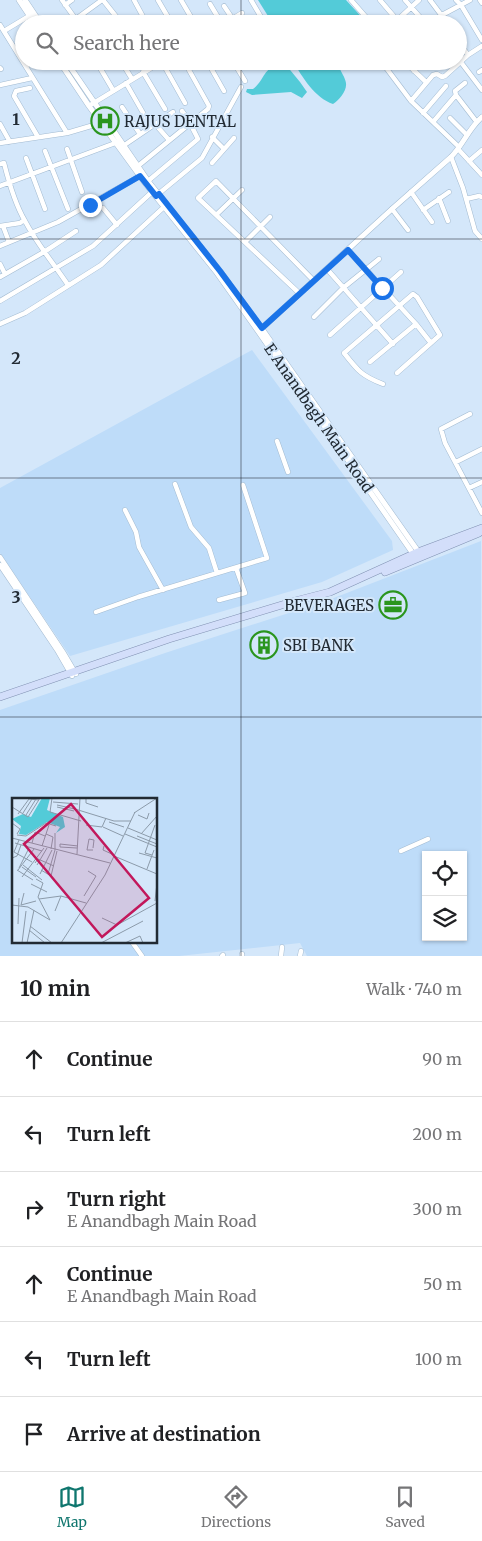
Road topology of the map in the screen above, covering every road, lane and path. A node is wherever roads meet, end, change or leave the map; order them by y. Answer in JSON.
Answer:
{"nodes":[{"id":1,"x":19,"y":0,"type":"edge"},
{"id":2,"x":25,"y":0,"type":"edge"},
{"id":3,"x":72,"y":0,"type":"edge"},
{"id":4,"x":102,"y":0,"type":"edge"},
{"id":5,"x":134,"y":0,"type":"edge"},
{"id":6,"x":158,"y":0,"type":"edge"},
{"id":7,"x":181,"y":0,"type":"edge"},
{"id":8,"x":252,"y":0,"type":"edge"},
{"id":9,"x":351,"y":0,"type":"edge"},
{"id":10,"x":380,"y":0,"type":"edge"},
{"id":11,"x":405,"y":0,"type":"edge"},
{"id":12,"x":419,"y":0,"type":"edge"},
{"id":13,"x":430,"y":0,"type":"edge"},
{"id":14,"x":456,"y":0,"type":"edge"},
{"id":15,"x":470,"y":0,"type":"edge"},
{"id":16,"x":63,"y":2,"type":"edge"},
{"id":17,"x":210,"y":4,"type":"dead end"},
{"id":18,"x":461,"y":5,"type":"junction"},
{"id":19,"x":224,"y":6,"type":"dead end"},
{"id":20,"x":411,"y":8,"type":"junction"},
{"id":21,"x":242,"y":13,"type":"dead end"},
{"id":22,"x":28,"y":15,"type":"edge"},
{"id":23,"x":35,"y":15,"type":"edge"},
{"id":24,"x":72,"y":15,"type":"edge"},
{"id":25,"x":81,"y":15,"type":"edge"},
{"id":26,"x":114,"y":15,"type":"edge"},
{"id":27,"x":142,"y":15,"type":"edge"},
{"id":28,"x":167,"y":15,"type":"edge"},
{"id":29,"x":190,"y":15,"type":"edge"},
{"id":30,"x":217,"y":15,"type":"edge"},
{"id":31,"x":231,"y":15,"type":"edge"},
{"id":32,"x":238,"y":15,"type":"edge"},
{"id":33,"x":260,"y":15,"type":"edge"},
{"id":34,"x":364,"y":15,"type":"edge"},
{"id":35,"x":390,"y":15,"type":"edge"},
{"id":36,"x":403,"y":15,"type":"edge"},
{"id":37,"x":418,"y":15,"type":"edge"},
{"id":38,"x":442,"y":15,"type":"joint"},
{"id":39,"x":15,"y":24,"type":"edge"},
{"id":40,"x":0,"y":25,"type":"edge"},
{"id":41,"x":4,"y":31,"type":"junction"},
{"id":42,"x":482,"y":40,"type":"edge"},
{"id":43,"x":482,"y":46,"type":"edge"},
{"id":44,"x":15,"y":48,"type":"edge"},
{"id":45,"x":468,"y":55,"type":"edge"},
{"id":46,"x":28,"y":70,"type":"edge"},
{"id":47,"x":65,"y":70,"type":"edge"},
{"id":48,"x":71,"y":70,"type":"edge"},
{"id":49,"x":102,"y":70,"type":"edge"},
{"id":50,"x":126,"y":70,"type":"edge"},
{"id":51,"x":147,"y":70,"type":"edge"},
{"id":52,"x":167,"y":70,"type":"edge"},
{"id":53,"x":189,"y":70,"type":"edge"},
{"id":54,"x":212,"y":70,"type":"edge"},
{"id":55,"x":238,"y":70,"type":"edge"},
{"id":56,"x":388,"y":70,"type":"edge"},
{"id":57,"x":450,"y":70,"type":"edge"},
{"id":58,"x":467,"y":70,"type":"edge"},
{"id":59,"x":414,"y":71,"type":"edge"},
{"id":60,"x":143,"y":72,"type":"junction"},
{"id":61,"x":32,"y":78,"type":"junction"},
{"id":62,"x":132,"y":79,"type":"junction"},
{"id":63,"x":244,"y":81,"type":"dead end"},
{"id":64,"x":426,"y":82,"type":"junction"},
{"id":65,"x":126,"y":83,"type":"junction"},
{"id":66,"x":465,"y":83,"type":"dead end"},
{"id":67,"x":0,"y":85,"type":"edge"},
{"id":68,"x":446,"y":86,"type":"dead end"},
{"id":69,"x":241,"y":87,"type":"dead end"},
{"id":70,"x":30,"y":88,"type":"dead end"},
{"id":71,"x":114,"y":90,"type":"junction"},
{"id":72,"x":482,"y":90,"type":"edge"},
{"id":73,"x":224,"y":91,"type":"dead end"},
{"id":74,"x":456,"y":95,"type":"junction"},
{"id":75,"x":411,"y":101,"type":"junction"},
{"id":76,"x":185,"y":103,"type":"dead end"},
{"id":77,"x":91,"y":104,"type":"junction"},
{"id":78,"x":122,"y":107,"type":"dead end"},
{"id":79,"x":165,"y":109,"type":"dead end"},
{"id":80,"x":182,"y":111,"type":"dead end"},
{"id":81,"x":173,"y":112,"type":"dead end"},
{"id":82,"x":423,"y":113,"type":"junction"},
{"id":83,"x":482,"y":117,"type":"edge"},
{"id":84,"x":146,"y":118,"type":"dead end"},
{"id":85,"x":450,"y":118,"type":"dead end"},
{"id":86,"x":190,"y":122,"type":"junction"},
{"id":87,"x":433,"y":122,"type":"junction"},
{"id":88,"x":476,"y":122,"type":"junction"},
{"id":89,"x":101,"y":123,"type":"junction"},
{"id":90,"x":0,"y":124,"type":"edge"},
{"id":91,"x":155,"y":124,"type":"junction"},
{"id":92,"x":67,"y":133,"type":"junction"},
{"id":93,"x":140,"y":134,"type":"junction"},
{"id":94,"x":467,"y":135,"type":"junction"},
{"id":95,"x":38,"y":137,"type":"junction"},
{"id":96,"x":212,"y":137,"type":"junction"},
{"id":97,"x":234,"y":138,"type":"dead end"},
{"id":98,"x":169,"y":140,"type":"junction"},
{"id":99,"x":10,"y":142,"type":"junction"},
{"id":100,"x":0,"y":143,"type":"edge"},
{"id":101,"x":120,"y":143,"type":"junction"},
{"id":102,"x":459,"y":148,"type":"junction"},
{"id":103,"x":67,"y":149,"type":"dead end"},
{"id":104,"x":224,"y":149,"type":"junction"},
{"id":105,"x":482,"y":150,"type":"edge"},
{"id":106,"x":45,"y":151,"type":"dead end"},
{"id":107,"x":451,"y":157,"type":"junction"},
{"id":108,"x":26,"y":158,"type":"dead end"},
{"id":109,"x":469,"y":160,"type":"junction"},
{"id":110,"x":71,"y":161,"type":"junction"},
{"id":111,"x":212,"y":163,"type":"dead end"},
{"id":112,"x":0,"y":164,"type":"edge"},
{"id":113,"x":138,"y":166,"type":"junction"},
{"id":114,"x":51,"y":167,"type":"junction"},
{"id":115,"x":32,"y":174,"type":"junction"},
{"id":116,"x":482,"y":175,"type":"edge"},
{"id":117,"x":140,"y":176,"type":"junction"},
{"id":118,"x":148,"y":181,"type":"junction"},
{"id":119,"x":9,"y":183,"type":"junction"},
{"id":120,"x":0,"y":186,"type":"edge"},
{"id":121,"x":242,"y":190,"type":"dead end"},
{"id":122,"x":82,"y":192,"type":"dead end"},
{"id":123,"x":411,"y":192,"type":"junction"},
{"id":124,"x":449,"y":192,"type":"dead end"},
{"id":125,"x":156,"y":194,"type":"junction"},
{"id":126,"x":482,"y":197,"type":"edge"},
{"id":127,"x":233,"y":198,"type":"junction"},
{"id":128,"x":439,"y":198,"type":"junction"},
{"id":129,"x":466,"y":199,"type":"junction"},
{"id":130,"x":164,"y":207,"type":"junction"},
{"id":131,"x":103,"y":208,"type":"dead end"},
{"id":132,"x":45,"y":209,"type":"dead end"},
{"id":133,"x":68,"y":209,"type":"dead end"},
{"id":134,"x":392,"y":209,"type":"junction"},
{"id":135,"x":423,"y":210,"type":"junction"},
{"id":136,"x":216,"y":215,"type":"junction"},
{"id":137,"x":270,"y":217,"type":"dead end"},
{"id":138,"x":24,"y":220,"type":"junction"},
{"id":139,"x":448,"y":221,"type":"dead end"},
{"id":140,"x":432,"y":222,"type":"dead end"},
{"id":141,"x":117,"y":225,"type":"junction"},
{"id":142,"x":1,"y":226,"type":"edge"},
{"id":143,"x":261,"y":227,"type":"junction"},
{"id":144,"x":408,"y":230,"type":"dead end"},
{"id":145,"x":76,"y":231,"type":"dead end"},
{"id":146,"x":32,"y":233,"type":"junction"},
{"id":147,"x":482,"y":239,"type":"edge"},
{"id":148,"x":9,"y":242,"type":"junction"},
{"id":149,"x":245,"y":242,"type":"junction"},
{"id":150,"x":0,"y":246,"type":"edge"},
{"id":151,"x":348,"y":250,"type":"junction"},
{"id":152,"x":44,"y":252,"type":"junction"},
{"id":153,"x":379,"y":259,"type":"dead end"},
{"id":154,"x":0,"y":264,"type":"edge"},
{"id":155,"x":57,"y":269,"type":"junction"},
{"id":156,"x":327,"y":269,"type":"junction"},
{"id":157,"x":366,"y":269,"type":"junction"},
{"id":158,"x":401,"y":272,"type":"dead end"},
{"id":159,"x":2,"y":276,"type":"edge"},
{"id":160,"x":313,"y":280,"type":"junction"},
{"id":161,"x":68,"y":285,"type":"junction"},
{"id":162,"x":343,"y":288,"type":"junction"},
{"id":163,"x":382,"y":288,"type":"junction"},
{"id":164,"x":298,"y":294,"type":"junction"},
{"id":165,"x":0,"y":301,"type":"edge"},
{"id":166,"x":400,"y":306,"type":"junction"},
{"id":167,"x":360,"y":308,"type":"junction"},
{"id":168,"x":314,"y":317,"type":"dead end"},
{"id":169,"x":0,"y":324,"type":"edge"},
{"id":170,"x":416,"y":324,"type":"junction"},
{"id":171,"x":375,"y":326,"type":"junction"},
{"id":172,"x":260,"y":329,"type":"junction"},
{"id":173,"x":330,"y":336,"type":"dead end"},
{"id":174,"x":431,"y":343,"type":"junction"},
{"id":175,"x":393,"y":344,"type":"junction"},
{"id":176,"x":370,"y":362,"type":"dead end"},
{"id":177,"x":397,"y":373,"type":"dead end"},
{"id":178,"x":383,"y":384,"type":"dead end"},
{"id":179,"x":470,"y":414,"type":"dead end"},
{"id":180,"x":277,"y":440,"type":"dead end"},
{"id":181,"x":482,"y":449,"type":"edge"},
{"id":182,"x":456,"y":462,"type":"junction"},
{"id":183,"x":288,"y":472,"type":"dead end"},
{"id":184,"x":482,"y":482,"type":"edge"},
{"id":185,"x":175,"y":484,"type":"dead end"},
{"id":186,"x":243,"y":485,"type":"dead end"},
{"id":187,"x":469,"y":488,"type":"junction"},
{"id":188,"x":125,"y":510,"type":"dead end"},
{"id":189,"x":482,"y":513,"type":"edge"},
{"id":190,"x":482,"y":528,"type":"edge"},
{"id":191,"x":482,"y":532,"type":"edge"},
{"id":192,"x":418,"y":556,"type":"junction"},
{"id":193,"x":0,"y":557,"type":"edge"},
{"id":194,"x":0,"y":565,"type":"edge"},
{"id":195,"x":236,"y":568,"type":"junction"},
{"id":196,"x":217,"y":573,"type":"junction"},
{"id":197,"x":11,"y":578,"type":"junction"},
{"id":198,"x":163,"y":590,"type":"junction"},
{"id":199,"x":219,"y":600,"type":"dead end"},
{"id":200,"x":96,"y":612,"type":"dead end"},
{"id":201,"x":73,"y":673,"type":"junction"},
{"id":202,"x":0,"y":696,"type":"edge"},
{"id":203,"x":0,"y":701,"type":"edge"},
{"id":204,"x":428,"y":839,"type":"dead end"},
{"id":205,"x":401,"y":851,"type":"dead end"},
{"id":206,"x":133,"y":944,"type":"edge"},
{"id":207,"x":282,"y":947,"type":"dead end"},
{"id":208,"x":142,"y":956,"type":"edge"},
{"id":209,"x":281,"y":956,"type":"edge"}],
"edges":[{"from":1,"to":22,"type":"street"},
{"from":2,"to":23,"type":"street"},
{"from":3,"to":16,"type":"street"},
{"from":4,"to":25,"type":"street"},
{"from":4,"to":26,"type":"street"},
{"from":5,"to":27,"type":"street"},
{"from":6,"to":28,"type":"street"},
{"from":7,"to":29,"type":"street"},
{"from":8,"to":33,"type":"street"},
{"from":9,"to":34,"type":"street"},
{"from":10,"to":35,"type":"street"},
{"from":11,"to":20,"type":"street"},
{"from":12,"to":20,"type":"street"},
{"from":13,"to":38,"type":"street"},
{"from":14,"to":18,"type":"street"},
{"from":15,"to":18,"type":"street"},
{"from":16,"to":24,"type":"street"},
{"from":17,"to":30,"type":"street"},
{"from":18,"to":38,"type":"street"},
{"from":18,"to":42,"type":"street"},
{"from":19,"to":31,"type":"street"},
{"from":20,"to":36,"type":"street"},
{"from":20,"to":37,"type":"street"},
{"from":21,"to":32,"type":"street"},
{"from":39,"to":41,"type":"street"},
{"from":40,"to":41,"type":"street"},
{"from":41,"to":44,"type":"street"},
{"from":43,"to":45,"type":"street"},
{"from":46,"to":61,"type":"street"},
{"from":47,"to":77,"type":"street","name":"E Anandbagh Main Road"},
{"from":48,"to":77,"type":"street","name":"E Anandbagh Main Road"},
{"from":49,"to":71,"type":"street"},
{"from":50,"to":62,"type":"street"},
{"from":51,"to":60,"type":"street"},
{"from":52,"to":76,"type":"street"},
{"from":53,"to":86,"type":"street"},
{"from":54,"to":73,"type":"street"},
{"from":55,"to":63,"type":"street"},
{"from":56,"to":75,"type":"street"},
{"from":57,"to":64,"type":"street"},
{"from":58,"to":72,"type":"street"},
{"from":59,"to":64,"type":"street"},
{"from":60,"to":62,"type":"street"},
{"from":60,"to":79,"type":"street"},
{"from":61,"to":67,"type":"street"},
{"from":61,"to":92,"type":"street"},
{"from":62,"to":65,"type":"street"},
{"from":64,"to":75,"type":"street"},
{"from":65,"to":71,"type":"street"},
{"from":65,"to":84,"type":"street"},
{"from":66,"to":74,"type":"street"},
{"from":68,"to":82,"type":"street"},
{"from":69,"to":96,"type":"street"},
{"from":70,"to":95,"type":"street"},
{"from":71,"to":77,"type":"street"},
{"from":74,"to":87,"type":"street"},
{"from":74,"to":88,"type":"street"},
{"from":75,"to":82,"type":"street"},
{"from":77,"to":89,"type":"street","name":"E Anandbagh Main Road"},
{"from":77,"to":101,"type":"street","name":"E Anandbagh Main Road"},
{"from":78,"to":93,"type":"street"},
{"from":80,"to":86,"type":"street"},
{"from":81,"to":91,"type":"street"},
{"from":82,"to":87,"type":"street"},
{"from":83,"to":88,"type":"street"},
{"from":85,"to":94,"type":"street"},
{"from":86,"to":98,"type":"street"},
{"from":86,"to":118,"type":"street"},
{"from":87,"to":102,"type":"street"},
{"from":88,"to":94,"type":"street"},
{"from":89,"to":92,"type":"street"},
{"from":89,"to":101,"type":"street","name":"E Anandbagh Main Road"},
{"from":90,"to":99,"type":"street"},
{"from":91,"to":93,"type":"street"},
{"from":91,"to":98,"type":"street"},
{"from":92,"to":95,"type":"street"},
{"from":93,"to":101,"type":"street"},
{"from":94,"to":102,"type":"street"},
{"from":95,"to":99,"type":"street"},
{"from":96,"to":104,"type":"street"},
{"from":96,"to":125,"type":"street"},
{"from":97,"to":104,"type":"street"},
{"from":98,"to":113,"type":"street"},
{"from":99,"to":100,"type":"street"},
{"from":101,"to":110,"type":"street"},
{"from":101,"to":113,"type":"street","name":"E Anandbagh Main Road"},
{"from":101,"to":117,"type":"street","name":"E Anandbagh Main Road"},
{"from":102,"to":107,"type":"street"},
{"from":102,"to":109,"type":"street"},
{"from":103,"to":110,"type":"street"},
{"from":104,"to":111,"type":"street"},
{"from":105,"to":109,"type":"street"},
{"from":106,"to":114,"type":"street"},
{"from":107,"to":123,"type":"street"},
{"from":107,"to":129,"type":"street"},
{"from":108,"to":115,"type":"street"},
{"from":109,"to":116,"type":"street"},
{"from":110,"to":114,"type":"street"},
{"from":110,"to":122,"type":"street"},
{"from":112,"to":119,"type":"street"},
{"from":113,"to":118,"type":"street","name":"E Anandbagh Main Road"},
{"from":114,"to":115,"type":"street"},
{"from":114,"to":133,"type":"street"},
{"from":115,"to":119,"type":"street"},
{"from":115,"to":132,"type":"street"},
{"from":117,"to":125,"type":"street","name":"E Anandbagh Main Road"},
{"from":117,"to":146,"type":"street"},
{"from":118,"to":125,"type":"street","name":"E Anandbagh Main Road"},
{"from":119,"to":120,"type":"street"},
{"from":119,"to":138,"type":"street"},
{"from":121,"to":127,"type":"street"},
{"from":123,"to":134,"type":"street"},
{"from":123,"to":135,"type":"street"},
{"from":124,"to":128,"type":"street"},
{"from":125,"to":130,"type":"street","name":"E Anandbagh Main Road"},
{"from":125,"to":141,"type":"street"},
{"from":125,"to":172,"type":"street","name":"E Anandbagh Main Road"},
{"from":126,"to":129,"type":"street"},
{"from":127,"to":136,"type":"street"},
{"from":127,"to":136,"type":"street"},
{"from":127,"to":143,"type":"street"},
{"from":128,"to":135,"type":"street"},
{"from":128,"to":139,"type":"street"},
{"from":129,"to":147,"type":"street"},
{"from":130,"to":161,"type":"street"},
{"from":130,"to":172,"type":"street","name":"E Anandbagh Main Road"},
{"from":131,"to":141,"type":"street"},
{"from":134,"to":144,"type":"street"},
{"from":134,"to":151,"type":"street"},
{"from":135,"to":140,"type":"street"},
{"from":136,"to":149,"type":"street"},
{"from":137,"to":143,"type":"street"},
{"from":138,"to":142,"type":"street"},
{"from":138,"to":146,"type":"street"},
{"from":141,"to":155,"type":"street"},
{"from":142,"to":148,"type":"street"},
{"from":143,"to":149,"type":"street"},
{"from":143,"to":160,"type":"street"},
{"from":145,"to":152,"type":"street"},
{"from":146,"to":148,"type":"street"},
{"from":146,"to":152,"type":"street"},
{"from":148,"to":150,"type":"street"},
{"from":149,"to":164,"type":"street"},
{"from":151,"to":156,"type":"street"},
{"from":151,"to":157,"type":"street"},
{"from":152,"to":155,"type":"street"},
{"from":152,"to":159,"type":"street"},
{"from":153,"to":157,"type":"street"},
{"from":154,"to":159,"type":"street"},
{"from":155,"to":161,"type":"street"},
{"from":155,"to":165,"type":"street"},
{"from":156,"to":160,"type":"street"},
{"from":156,"to":162,"type":"street"},
{"from":157,"to":162,"type":"street"},
{"from":157,"to":163,"type":"street"},
{"from":158,"to":163,"type":"street"},
{"from":160,"to":164,"type":"street"},
{"from":161,"to":169,"type":"street"},
{"from":162,"to":167,"type":"street"},
{"from":162,"to":168,"type":"street"},
{"from":163,"to":166,"type":"street"},
{"from":163,"to":167,"type":"street"},
{"from":164,"to":172,"type":"street"},
{"from":166,"to":170,"type":"street"},
{"from":166,"to":171,"type":"street"},
{"from":166,"to":174,"type":"street"},
{"from":167,"to":171,"type":"street"},
{"from":167,"to":173,"type":"street"},
{"from":170,"to":174,"type":"street"},
{"from":170,"to":175,"type":"street"},
{"from":171,"to":175,"type":"street"},
{"from":171,"to":178,"type":"street"},
{"from":172,"to":192,"type":"street","name":"E Anandbagh Main Road"},
{"from":174,"to":177,"type":"street"},
{"from":175,"to":176,"type":"street"},
{"from":179,"to":182,"type":"street"},
{"from":180,"to":183,"type":"street"},
{"from":181,"to":182,"type":"street"},
{"from":182,"to":187,"type":"street"},
{"from":184,"to":187,"type":"street"},
{"from":185,"to":196,"type":"street"},
{"from":186,"to":195,"type":"street"},
{"from":187,"to":189,"type":"street"},
{"from":188,"to":198,"type":"street"},
{"from":190,"to":192,"type":"main road"},
{"from":191,"to":192,"type":"main road"},
{"from":192,"to":201,"type":"main road"},
{"from":193,"to":197,"type":"street"},
{"from":194,"to":197,"type":"street"},
{"from":195,"to":196,"type":"street"},
{"from":195,"to":199,"type":"street"},
{"from":196,"to":198,"type":"street"},
{"from":197,"to":201,"type":"street"},
{"from":198,"to":200,"type":"street"},
{"from":201,"to":202,"type":"main road"},
{"from":201,"to":203,"type":"main road"},
{"from":204,"to":205,"type":"street"},
{"from":206,"to":208,"type":"street"},
{"from":207,"to":209,"type":"street"}]}
